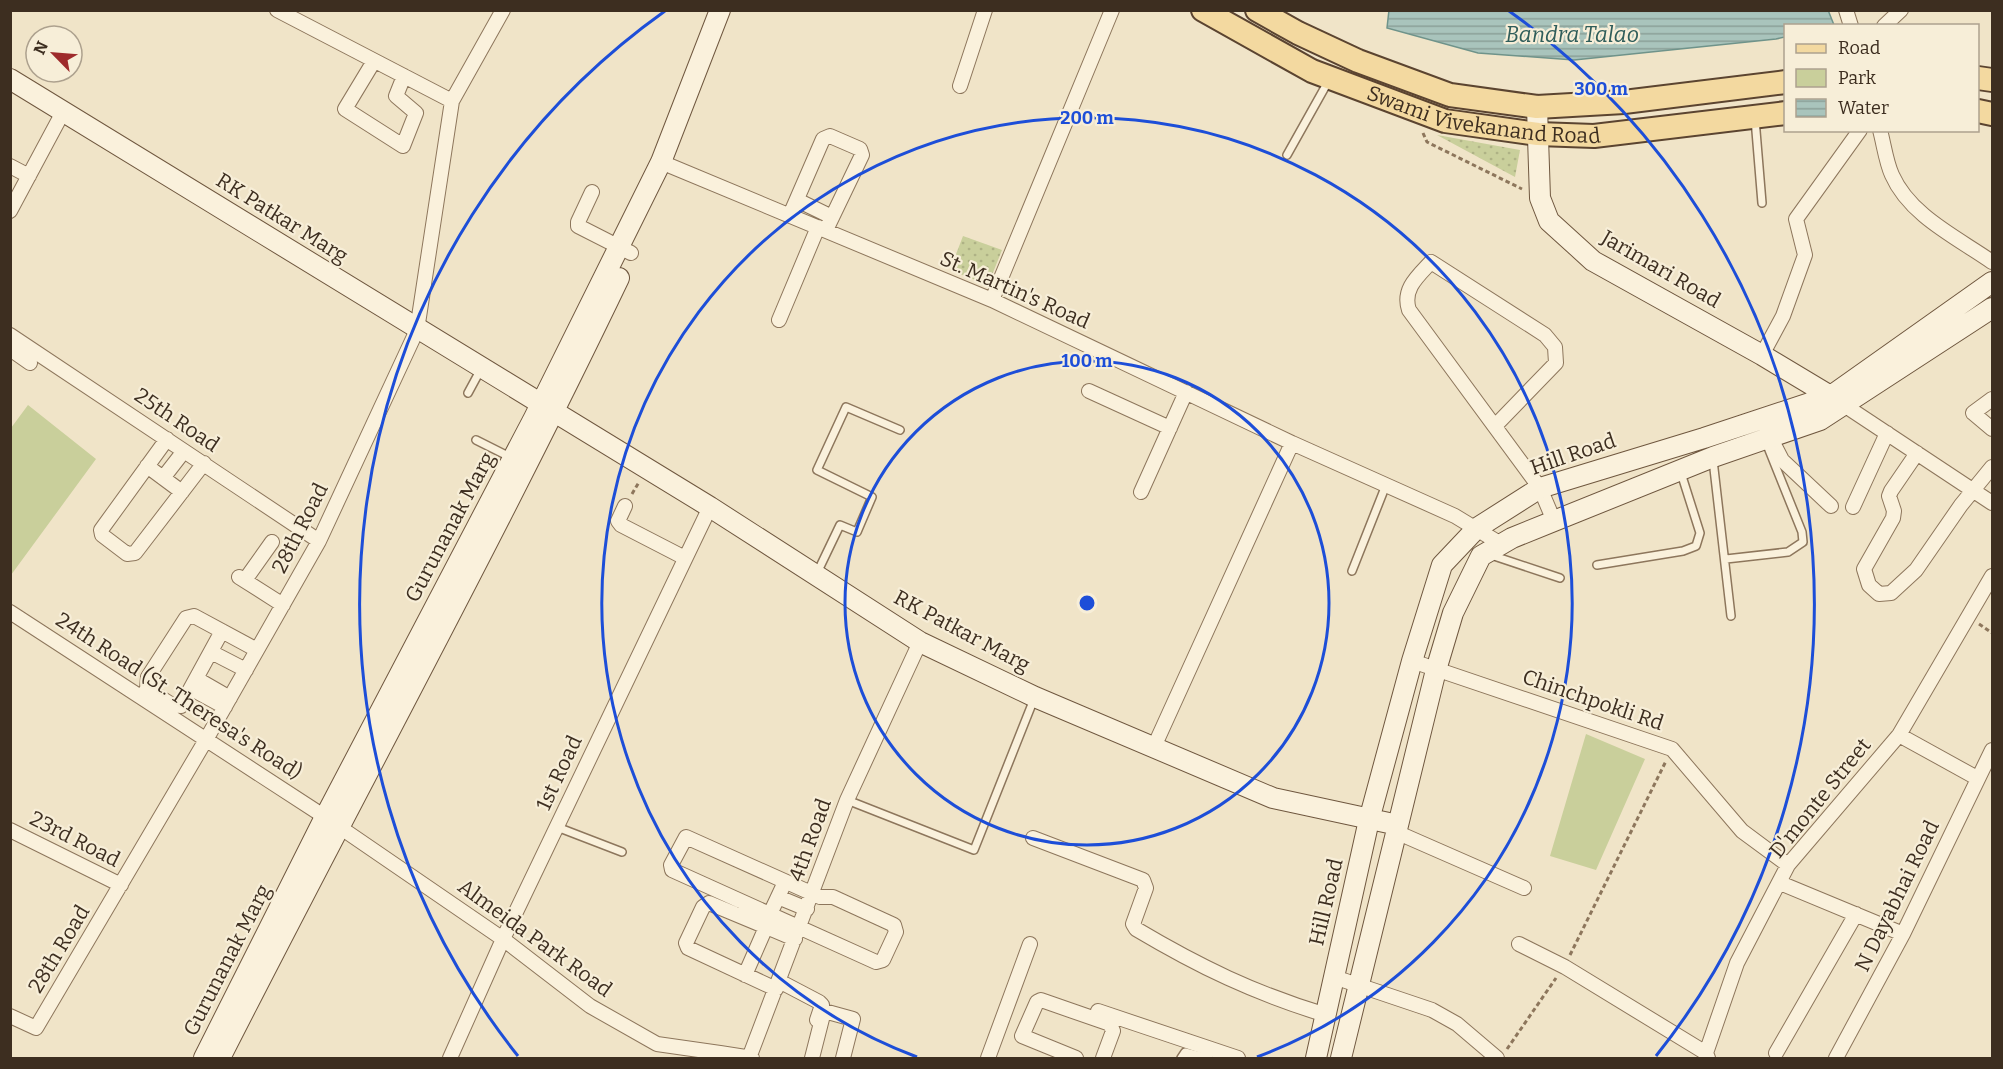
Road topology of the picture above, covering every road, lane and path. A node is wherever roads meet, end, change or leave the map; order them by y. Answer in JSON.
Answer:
{"nodes":[{"id":1,"x":277,"y":10,"type":"edge"},
{"id":2,"x":503,"y":10,"type":"edge"},
{"id":3,"x":720,"y":10,"type":"edge"},
{"id":4,"x":733,"y":10,"type":"edge"},
{"id":5,"x":985,"y":10,"type":"edge"},
{"id":6,"x":1112,"y":10,"type":"edge"},
{"id":7,"x":1203,"y":10,"type":"edge"},
{"id":8,"x":1257,"y":10,"type":"edge"},
{"id":9,"x":1902,"y":10,"type":"edge"},
{"id":10,"x":1886,"y":24,"type":"edge"},
{"id":11,"x":374,"y":61,"type":"junction"},
{"id":12,"x":404,"y":76,"type":"junction"},
{"id":13,"x":1330,"y":78,"type":"junction"},
{"id":14,"x":10,"y":79,"type":"edge"},
{"id":15,"x":1784,"y":82,"type":"edge"},
{"id":16,"x":960,"y":86,"type":"dead end"},
{"id":17,"x":452,"y":101,"type":"junction"},
{"id":18,"x":1537,"y":107,"type":"junction"},
{"id":19,"x":1412,"y":109,"type":"junction"},
{"id":20,"x":63,"y":112,"type":"junction"},
{"id":21,"x":1784,"y":113,"type":"edge"},
{"id":22,"x":1755,"y":117,"type":"junction"},
{"id":23,"x":1859,"y":132,"type":"edge"},
{"id":24,"x":1881,"y":132,"type":"edge"},
{"id":25,"x":1538,"y":134,"type":"junction"},
{"id":26,"x":1287,"y":155,"type":"dead end"},
{"id":27,"x":667,"y":164,"type":"junction"},
{"id":28,"x":10,"y":166,"type":"edge"},
{"id":29,"x":29,"y":176,"type":"junction"},
{"id":30,"x":592,"y":192,"type":"dead end"},
{"id":31,"x":1540,"y":198,"type":"junction"},
{"id":32,"x":797,"y":200,"type":"junction"},
{"id":33,"x":1762,"y":203,"type":"dead end"},
{"id":34,"x":12,"y":206,"type":"edge"},
{"id":35,"x":790,"y":215,"type":"junction"},
{"id":36,"x":832,"y":217,"type":"junction"},
{"id":37,"x":822,"y":229,"type":"junction"},
{"id":38,"x":625,"y":250,"type":"junction"},
{"id":39,"x":1992,"y":262,"type":"edge"},
{"id":40,"x":1992,"y":282,"type":"edge"},
{"id":41,"x":992,"y":300,"type":"junction"},
{"id":42,"x":1992,"y":308,"type":"edge"},
{"id":43,"x":778,"y":321,"type":"dead end"},
{"id":44,"x":417,"y":330,"type":"junction"},
{"id":45,"x":10,"y":335,"type":"edge"},
{"id":46,"x":22,"y":354,"type":"edge"},
{"id":47,"x":1762,"y":355,"type":"junction"},
{"id":48,"x":481,"y":369,"type":"junction"},
{"id":49,"x":1089,"y":391,"type":"dead end"},
{"id":50,"x":1186,"y":392,"type":"junction"},
{"id":51,"x":468,"y":393,"type":"dead end"},
{"id":52,"x":1992,"y":399,"type":"edge"},
{"id":53,"x":1838,"y":401,"type":"junction"},
{"id":54,"x":547,"y":408,"type":"junction"},
{"id":55,"x":1495,"y":426,"type":"junction"},
{"id":56,"x":1170,"y":428,"type":"junction"},
{"id":57,"x":1992,"y":429,"type":"edge"},
{"id":58,"x":900,"y":430,"type":"dead end"},
{"id":59,"x":1766,"y":432,"type":"junction"},
{"id":60,"x":1887,"y":433,"type":"junction"},
{"id":61,"x":167,"y":439,"type":"junction"},
{"id":62,"x":476,"y":440,"type":"dead end"},
{"id":63,"x":1292,"y":443,"type":"junction"},
{"id":64,"x":184,"y":451,"type":"junction"},
{"id":65,"x":1917,"y":453,"type":"junction"},
{"id":66,"x":1713,"y":458,"type":"junction"},
{"id":67,"x":520,"y":462,"type":"junction"},
{"id":68,"x":204,"y":463,"type":"junction"},
{"id":69,"x":147,"y":466,"type":"junction"},
{"id":70,"x":1992,"y":467,"type":"edge"},
{"id":71,"x":646,"y":468,"type":"junction"},
{"id":72,"x":1680,"y":471,"type":"junction"},
{"id":73,"x":218,"y":473,"type":"junction"},
{"id":74,"x":164,"y":478,"type":"junction"},
{"id":75,"x":210,"y":485,"type":"dead end"},
{"id":76,"x":1386,"y":485,"type":"junction"},
{"id":77,"x":1540,"y":488,"type":"junction"},
{"id":78,"x":1972,"y":491,"type":"junction"},
{"id":79,"x":182,"y":492,"type":"junction"},
{"id":80,"x":1141,"y":492,"type":"dead end"},
{"id":81,"x":1992,"y":503,"type":"edge"},
{"id":82,"x":625,"y":506,"type":"joint"},
{"id":83,"x":1831,"y":506,"type":"dead end"},
{"id":84,"x":710,"y":507,"type":"junction"},
{"id":85,"x":1853,"y":507,"type":"dead end"},
{"id":86,"x":1554,"y":521,"type":"junction"},
{"id":87,"x":1477,"y":528,"type":"junction"},
{"id":88,"x":319,"y":540,"type":"junction"},
{"id":89,"x":272,"y":542,"type":"dead end"},
{"id":90,"x":1493,"y":549,"type":"junction"},
{"id":91,"x":685,"y":558,"type":"junction"},
{"id":92,"x":1726,"y":559,"type":"junction"},
{"id":93,"x":1597,"y":565,"type":"dead end"},
{"id":94,"x":1352,"y":572,"type":"dead end"},
{"id":95,"x":816,"y":575,"type":"junction"},
{"id":96,"x":1992,"y":576,"type":"edge"},
{"id":97,"x":1560,"y":578,"type":"dead end"},
{"id":98,"x":283,"y":605,"type":"junction"},
{"id":99,"x":10,"y":612,"type":"edge"},
{"id":100,"x":1731,"y":616,"type":"dead end"},
{"id":101,"x":220,"y":635,"type":"junction"},
{"id":102,"x":920,"y":642,"type":"junction"},
{"id":103,"x":255,"y":653,"type":"junction"},
{"id":104,"x":209,"y":655,"type":"junction"},
{"id":105,"x":1412,"y":661,"type":"junction"},
{"id":106,"x":1436,"y":670,"type":"junction"},
{"id":107,"x":244,"y":674,"type":"junction"},
{"id":108,"x":194,"y":684,"type":"junction"},
{"id":109,"x":145,"y":693,"type":"junction"},
{"id":110,"x":1035,"y":697,"type":"junction"},
{"id":111,"x":227,"y":702,"type":"junction"},
{"id":112,"x":1899,"y":735,"type":"junction"},
{"id":113,"x":207,"y":738,"type":"junction"},
{"id":114,"x":1153,"y":749,"type":"junction"},
{"id":115,"x":1672,"y":749,"type":"junction"},
{"id":116,"x":1992,"y":750,"type":"edge"},
{"id":117,"x":1977,"y":778,"type":"junction"},
{"id":118,"x":847,"y":800,"type":"junction"},
{"id":119,"x":1369,"y":820,"type":"junction"},
{"id":120,"x":332,"y":821,"type":"junction"},
{"id":121,"x":557,"y":827,"type":"junction"},
{"id":122,"x":1397,"y":828,"type":"junction"},
{"id":123,"x":10,"y":830,"type":"edge"},
{"id":124,"x":1033,"y":838,"type":"dead end"},
{"id":125,"x":622,"y":852,"type":"dead end"},
{"id":126,"x":1788,"y":865,"type":"junction"},
{"id":127,"x":785,"y":882,"type":"junction"},
{"id":128,"x":1780,"y":882,"type":"junction"},
{"id":129,"x":121,"y":885,"type":"junction"},
{"id":130,"x":1524,"y":888,"type":"dead end"},
{"id":131,"x":817,"y":896,"type":"junction"},
{"id":132,"x":778,"y":897,"type":"junction"},
{"id":133,"x":807,"y":909,"type":"junction"},
{"id":134,"x":1856,"y":914,"type":"junction"},
{"id":135,"x":768,"y":920,"type":"junction"},
{"id":136,"x":801,"y":932,"type":"junction"},
{"id":137,"x":1903,"y":934,"type":"junction"},
{"id":138,"x":503,"y":939,"type":"junction"},
{"id":139,"x":1030,"y":944,"type":"dead end"},
{"id":140,"x":1519,"y":944,"type":"dead end"},
{"id":141,"x":1564,"y":967,"type":"junction"},
{"id":142,"x":745,"y":975,"type":"junction"},
{"id":143,"x":1334,"y":977,"type":"junction"},
{"id":144,"x":1360,"y":984,"type":"junction"},
{"id":145,"x":777,"y":985,"type":"junction"},
{"id":146,"x":1071,"y":1001,"type":"dead end"},
{"id":147,"x":1326,"y":1015,"type":"junction"},
{"id":148,"x":10,"y":1016,"type":"edge"},
{"id":149,"x":1002,"y":1020,"type":"junction"},
{"id":150,"x":1024,"y":1028,"type":"junction"},
{"id":151,"x":1776,"y":1053,"type":"dead end"},
{"id":152,"x":1502,"y":1054,"type":"edge"},
{"id":153,"x":717,"y":1056,"type":"edge"},
{"id":154,"x":1707,"y":1056,"type":"edge"},
{"id":155,"x":750,"y":1058,"type":"edge"},
{"id":156,"x":204,"y":1059,"type":"edge"},
{"id":157,"x":220,"y":1059,"type":"edge"},
{"id":158,"x":450,"y":1059,"type":"edge"},
{"id":159,"x":804,"y":1059,"type":"edge"},
{"id":160,"x":813,"y":1059,"type":"edge"},
{"id":161,"x":843,"y":1059,"type":"edge"},
{"id":162,"x":988,"y":1059,"type":"edge"},
{"id":163,"x":1077,"y":1059,"type":"edge"},
{"id":164,"x":1103,"y":1059,"type":"edge"},
{"id":165,"x":1181,"y":1059,"type":"edge"},
{"id":166,"x":1209,"y":1059,"type":"edge"},
{"id":167,"x":1238,"y":1059,"type":"edge"},
{"id":168,"x":1316,"y":1059,"type":"edge"},
{"id":169,"x":1341,"y":1059,"type":"edge"},
{"id":170,"x":1836,"y":1059,"type":"edge"}],
"edges":[{"from":1,"to":11,"type":"street"},
{"from":2,"to":17,"type":"street","name":"28th Road"},
{"from":3,"to":27,"type":"main road","name":"Gurunanak Marg"},
{"from":4,"to":27,"type":"main road","name":"Gurunanak Marg"},
{"from":5,"to":16,"type":"street"},
{"from":6,"to":41,"type":"street"},
{"from":7,"to":13,"type":"main road","name":"Swami Vivekanand Road"},
{"from":8,"to":18,"type":"main road","name":"Swami Vivekanand Road"},
{"from":9,"to":10,"type":"street"},
{"from":11,"to":12,"type":"street"},
{"from":11,"to":12,"type":"street"},
{"from":12,"to":17,"type":"street"},
{"from":13,"to":19,"type":"main road","name":"Swami Vivekanand Road"},
{"from":13,"to":26,"type":"lane"},
{"from":14,"to":20,"type":"main road","name":"RK Patkar Marg"},
{"from":15,"to":18,"type":"main road","name":"Swami Vivekanand Road"},
{"from":17,"to":44,"type":"street","name":"28th Road"},
{"from":18,"to":25,"type":"main road","name":"Jarimari Road"},
{"from":19,"to":25,"type":"main road","name":"Swami Vivekanand Road"},
{"from":19,"to":31,"type":"path"},
{"from":20,"to":29,"type":"street"},
{"from":20,"to":44,"type":"main road","name":"RK Patkar Marg"},
{"from":21,"to":22,"type":"main road","name":"Swami Vivekanand Road"},
{"from":22,"to":25,"type":"main road","name":"Swami Vivekanand Road"},
{"from":22,"to":33,"type":"lane"},
{"from":23,"to":47,"type":"street"},
{"from":24,"to":39,"type":"street"},
{"from":25,"to":31,"type":"main road","name":"Jarimari Road"},
{"from":27,"to":35,"type":"street","name":"St. Martin's Road"},
{"from":27,"to":38,"type":"main road","name":"Gurunanak Marg"},
{"from":28,"to":29,"type":"street"},
{"from":29,"to":34,"type":"street"},
{"from":30,"to":38,"type":"street"},
{"from":31,"to":47,"type":"main road","name":"Jarimari Road"},
{"from":32,"to":35,"type":"street"},
{"from":32,"to":36,"type":"street"},
{"from":32,"to":36,"type":"street"},
{"from":35,"to":37,"type":"street","name":"St. Martin's Road"},
{"from":36,"to":37,"type":"street"},
{"from":37,"to":41,"type":"street","name":"St. Martin's Road"},
{"from":37,"to":43,"type":"street"},
{"from":38,"to":54,"type":"main road","name":"Gurunanak Marg"},
{"from":40,"to":53,"type":"main road","name":"Hill Road"},
{"from":41,"to":50,"type":"street","name":"St. Martin's Road"},
{"from":42,"to":53,"type":"main road","name":"Hill Road"},
{"from":44,"to":48,"type":"main road","name":"RK Patkar Marg"},
{"from":44,"to":88,"type":"street","name":"28th Road"},
{"from":45,"to":46,"type":"street","name":"25th Road"},
{"from":46,"to":61,"type":"street","name":"25th Road"},
{"from":47,"to":53,"type":"main road","name":"Jarimari Road"},
{"from":48,"to":51,"type":"lane"},
{"from":48,"to":54,"type":"main road","name":"RK Patkar Marg"},
{"from":49,"to":56,"type":"street"},
{"from":50,"to":56,"type":"street"},
{"from":50,"to":63,"type":"street","name":"St. Martin's Road"},
{"from":52,"to":57,"type":"street"},
{"from":53,"to":59,"type":"main road","name":"Hill Road"},
{"from":53,"to":60,"type":"street"},
{"from":54,"to":67,"type":"main road","name":"Gurunanak Marg"},
{"from":54,"to":71,"type":"main road","name":"RK Patkar Marg"},
{"from":55,"to":55,"type":"street"},
{"from":55,"to":77,"type":"street"},
{"from":56,"to":80,"type":"street"},
{"from":58,"to":95,"type":"lane"},
{"from":59,"to":66,"type":"main road","name":"Hill Road"},
{"from":59,"to":77,"type":"main road","name":"Hill Road"},
{"from":59,"to":83,"type":"street"},
{"from":59,"to":92,"type":"lane"},
{"from":60,"to":65,"type":"street"},
{"from":60,"to":85,"type":"street"},
{"from":61,"to":64,"type":"street","name":"25th Road"},
{"from":61,"to":69,"type":"street"},
{"from":62,"to":67,"type":"lane"},
{"from":63,"to":76,"type":"street","name":"St. Martin's Road"},
{"from":63,"to":114,"type":"street"},
{"from":64,"to":68,"type":"street","name":"25th Road"},
{"from":64,"to":74,"type":"street"},
{"from":65,"to":78,"type":"street"},
{"from":65,"to":78,"type":"street"},
{"from":66,"to":72,"type":"main road","name":"Hill Road"},
{"from":66,"to":92,"type":"lane"},
{"from":67,"to":120,"type":"main road","name":"Gurunanak Marg"},
{"from":68,"to":73,"type":"street","name":"25th Road"},
{"from":68,"to":79,"type":"street"},
{"from":69,"to":74,"type":"street"},
{"from":69,"to":79,"type":"street"},
{"from":70,"to":78,"type":"street"},
{"from":71,"to":82,"type":"path"},
{"from":71,"to":84,"type":"main road","name":"RK Patkar Marg"},
{"from":72,"to":86,"type":"main road","name":"Hill Road"},
{"from":72,"to":93,"type":"lane"},
{"from":73,"to":75,"type":"street"},
{"from":73,"to":88,"type":"street","name":"25th Road"},
{"from":74,"to":79,"type":"street"},
{"from":76,"to":87,"type":"street","name":"St. Martin's Road"},
{"from":76,"to":94,"type":"lane"},
{"from":77,"to":86,"type":"street"},
{"from":77,"to":87,"type":"main road","name":"Hill Road"},
{"from":78,"to":81,"type":"street"},
{"from":82,"to":91,"type":"street"},
{"from":84,"to":91,"type":"street","name":"1st Road"},
{"from":84,"to":95,"type":"main road","name":"RK Patkar Marg"},
{"from":86,"to":90,"type":"main road","name":"Hill Road"},
{"from":87,"to":90,"type":"street","name":"St. Martin's Road"},
{"from":87,"to":105,"type":"main road","name":"Hill Road"},
{"from":88,"to":98,"type":"street","name":"28th Road"},
{"from":89,"to":98,"type":"street"},
{"from":90,"to":97,"type":"lane"},
{"from":90,"to":106,"type":"main road"},
{"from":91,"to":121,"type":"street","name":"1st Road"},
{"from":92,"to":100,"type":"lane"},
{"from":95,"to":102,"type":"main road","name":"RK Patkar Marg"},
{"from":96,"to":112,"type":"street","name":"D'monte Street"},
{"from":98,"to":103,"type":"street","name":"28th Road"},
{"from":99,"to":109,"type":"street","name":"24th Road (St. Theresa's Road)"},
{"from":101,"to":103,"type":"street"},
{"from":101,"to":104,"type":"street"},
{"from":101,"to":109,"type":"street"},
{"from":102,"to":110,"type":"main road","name":"RK Patkar Marg"},
{"from":102,"to":118,"type":"street","name":"4th Road"},
{"from":103,"to":107,"type":"street","name":"28th Road"},
{"from":104,"to":107,"type":"street"},
{"from":104,"to":108,"type":"street"},
{"from":105,"to":106,"type":"street","name":"Chinchpokli Rd"},
{"from":105,"to":119,"type":"main road","name":"Hill Road"},
{"from":106,"to":115,"type":"street","name":"Chinchpokli Rd"},
{"from":106,"to":122,"type":"main road"},
{"from":107,"to":111,"type":"street","name":"28th Road"},
{"from":108,"to":109,"type":"street"},
{"from":108,"to":111,"type":"street"},
{"from":109,"to":113,"type":"street","name":"24th Road (St. Theresa's Road)"},
{"from":110,"to":114,"type":"main road","name":"RK Patkar Marg"},
{"from":110,"to":118,"type":"lane"},
{"from":111,"to":113,"type":"street","name":"28th Road"},
{"from":112,"to":117,"type":"street"},
{"from":112,"to":126,"type":"street","name":"D'monte Street"},
{"from":113,"to":120,"type":"street","name":"24th Road (St. Theresa's Road)"},
{"from":113,"to":129,"type":"street","name":"28th Road"},
{"from":114,"to":119,"type":"main road","name":"RK Patkar Marg"},
{"from":115,"to":126,"type":"street","name":"Chinchpokli Rd"},
{"from":115,"to":141,"type":"path"},
{"from":116,"to":117,"type":"street","name":"N Dayabhai Road"},
{"from":117,"to":137,"type":"street","name":"N Dayabhai Road"},
{"from":118,"to":131,"type":"street","name":"4th Road"},
{"from":119,"to":122,"type":"main road","name":"RK Patkar Marg"},
{"from":119,"to":143,"type":"main road","name":"Hill Road"},
{"from":120,"to":138,"type":"street","name":"Almeida Park Road"},
{"from":120,"to":156,"type":"main road","name":"Gurunanak Marg"},
{"from":120,"to":157,"type":"main road","name":"Gurunanak Marg"},
{"from":121,"to":125,"type":"lane"},
{"from":121,"to":138,"type":"street","name":"1st Road"},
{"from":122,"to":130,"type":"street"},
{"from":122,"to":144,"type":"main road"},
{"from":123,"to":129,"type":"street","name":"23rd Road"},
{"from":124,"to":147,"type":"street"},
{"from":126,"to":128,"type":"street","name":"D'monte Street"},
{"from":127,"to":131,"type":"street"},
{"from":127,"to":132,"type":"street"},
{"from":127,"to":135,"type":"street"},
{"from":128,"to":134,"type":"street"},
{"from":128,"to":154,"type":"street","name":"D'monte Street"},
{"from":129,"to":148,"type":"street","name":"28th Road"},
{"from":131,"to":133,"type":"street","name":"4th Road"},
{"from":131,"to":136,"type":"street"},
{"from":131,"to":136,"type":"street"},
{"from":132,"to":133,"type":"street"},
{"from":132,"to":135,"type":"street"},
{"from":133,"to":136,"type":"street","name":"4th Road"},
{"from":134,"to":137,"type":"street"},
{"from":134,"to":151,"type":"street"},
{"from":135,"to":136,"type":"street"},
{"from":135,"to":142,"type":"street"},
{"from":135,"to":142,"type":"street"},
{"from":136,"to":145,"type":"street","name":"4th Road"},
{"from":137,"to":170,"type":"street","name":"N Dayabhai Road"},
{"from":138,"to":153,"type":"street","name":"Almeida Park Road"},
{"from":138,"to":158,"type":"street","name":"1st Road"},
{"from":139,"to":149,"type":"street"},
{"from":140,"to":141,"type":"street"},
{"from":141,"to":152,"type":"path"},
{"from":141,"to":154,"type":"street"},
{"from":142,"to":145,"type":"street"},
{"from":143,"to":144,"type":"street"},
{"from":143,"to":147,"type":"main road","name":"Hill Road"},
{"from":144,"to":152,"type":"street"},
{"from":144,"to":169,"type":"main road"},
{"from":145,"to":155,"type":"street","name":"4th Road"},
{"from":145,"to":159,"type":"street"},
{"from":146,"to":167,"type":"street"},
{"from":147,"to":168,"type":"main road","name":"Hill Road"},
{"from":149,"to":150,"type":"street"},
{"from":149,"to":162,"type":"street"},
{"from":150,"to":163,"type":"street"},
{"from":150,"to":164,"type":"street"},
{"from":153,"to":155,"type":"street","name":"Almeida Park Road"},
{"from":160,"to":161,"type":"street"},
{"from":165,"to":166,"type":"lane"}]}
